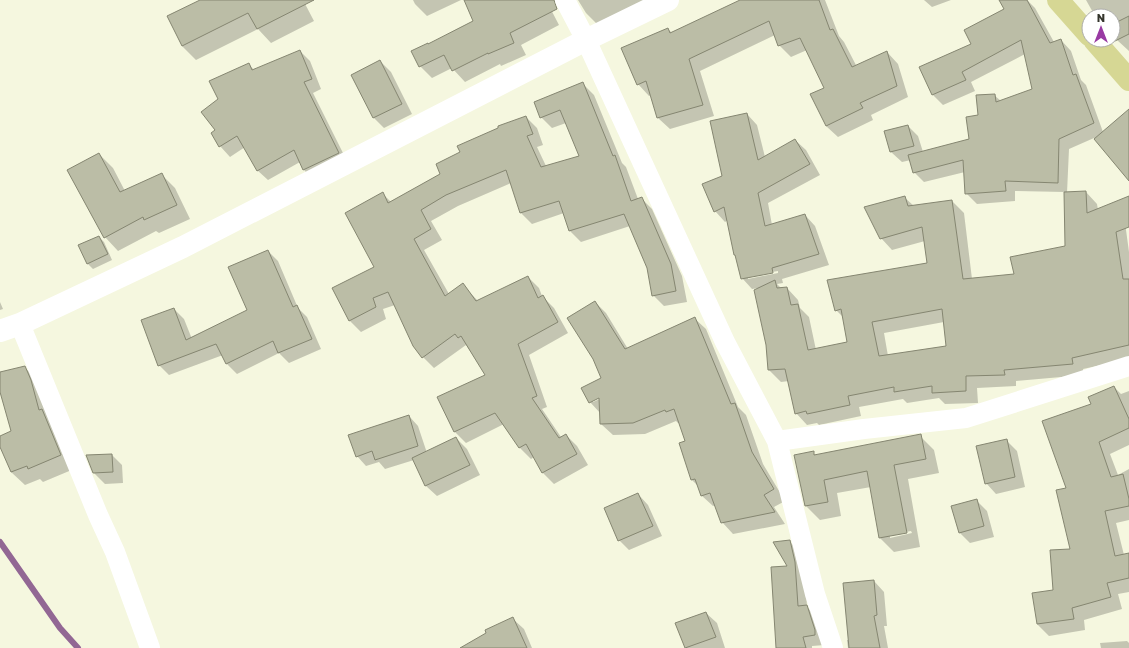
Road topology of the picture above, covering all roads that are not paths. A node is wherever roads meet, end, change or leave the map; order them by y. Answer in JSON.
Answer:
{"nodes":[{"id":1,"x":565,"y":0,"type":"edge"},
{"id":2,"x":668,"y":0,"type":"edge"},
{"id":3,"x":1058,"y":0,"type":"edge"},
{"id":4,"x":1081,"y":26,"type":"edge"},
{"id":5,"x":586,"y":40,"type":"junction"},
{"id":6,"x":1101,"y":48,"type":"edge"},
{"id":7,"x":1129,"y":80,"type":"edge"},
{"id":8,"x":10,"y":327,"type":"edge"},
{"id":9,"x":1129,"y":366,"type":"edge"},
{"id":10,"x":777,"y":441,"type":"junction"},
{"id":11,"x":150,"y":648,"type":"edge"},
{"id":12,"x":833,"y":648,"type":"edge"}],
"edges":[{"from":1,"to":5,"type":"street"},
{"from":2,"to":5,"type":"street"},
{"from":3,"to":4,"type":"main road"},
{"from":5,"to":8,"type":"street"},
{"from":5,"to":10,"type":"street"},
{"from":6,"to":7,"type":"main road"},
{"from":8,"to":11,"type":"street"},
{"from":9,"to":10,"type":"street"},
{"from":10,"to":12,"type":"street"}]}
